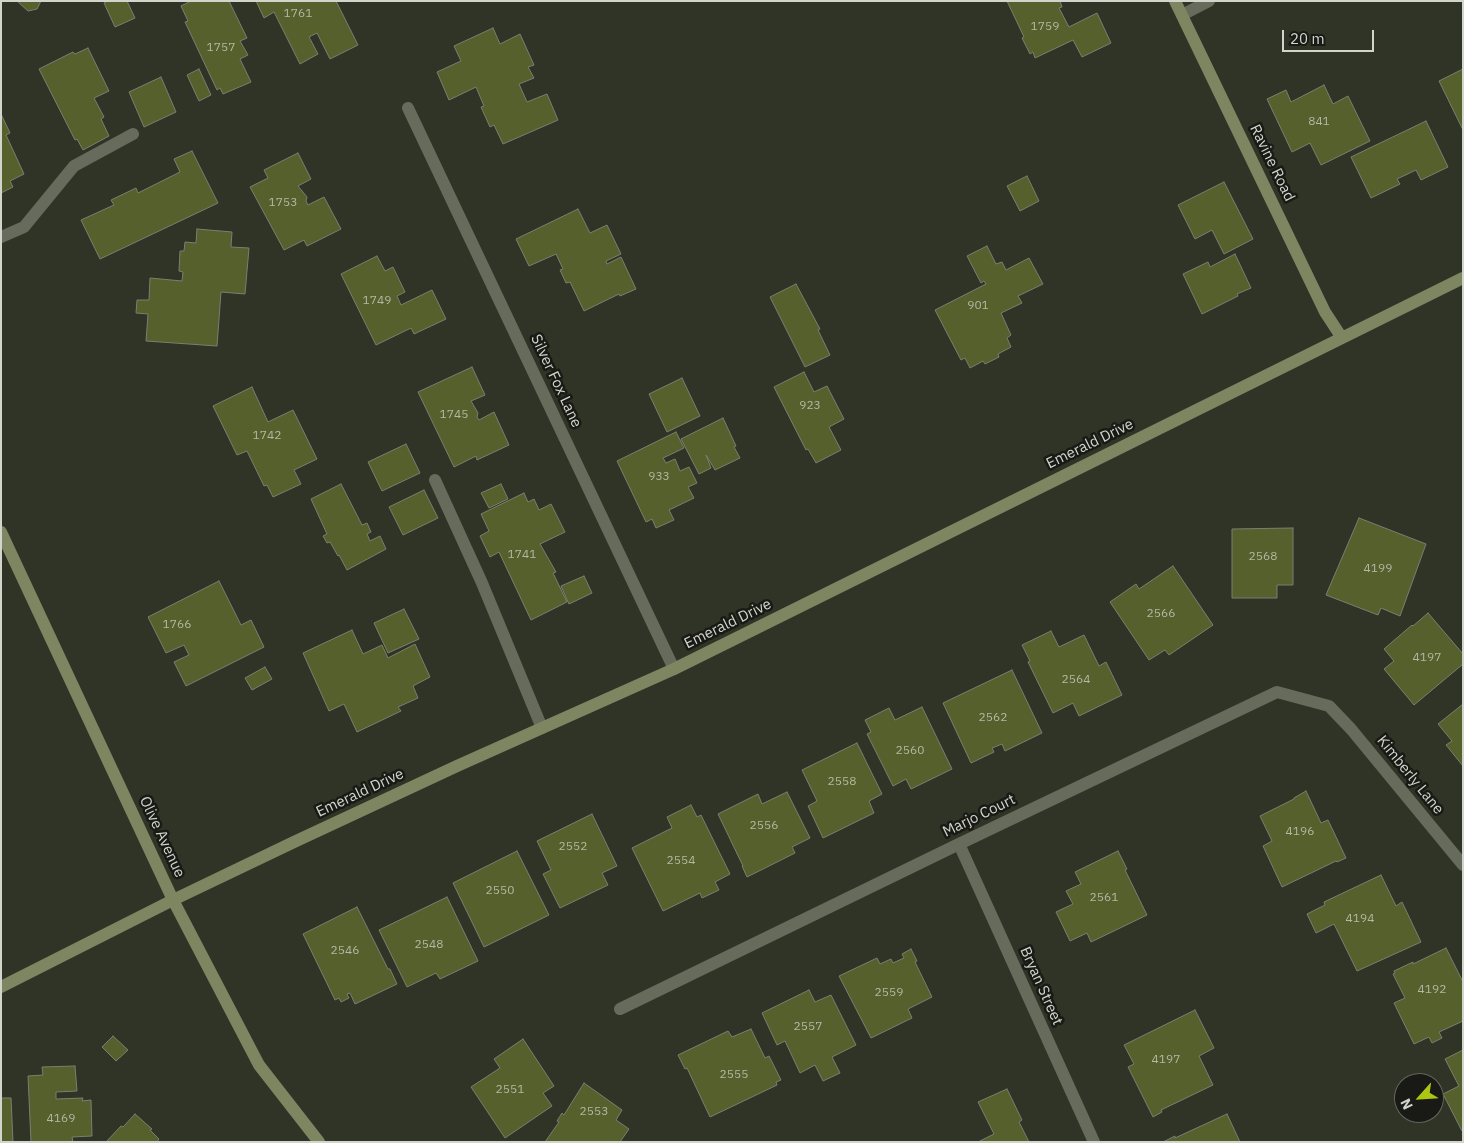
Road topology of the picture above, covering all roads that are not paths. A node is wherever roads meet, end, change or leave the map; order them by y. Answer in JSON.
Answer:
{"nodes":[{"id":1,"x":1175,"y":1,"type":"edge"},
{"id":2,"x":1209,"y":1,"type":"edge"},
{"id":3,"x":1182,"y":15,"type":"junction"},
{"id":4,"x":408,"y":108,"type":"dead end"},
{"id":5,"x":133,"y":134,"type":"dead end"},
{"id":6,"x":1,"y":237,"type":"edge"},
{"id":7,"x":1463,"y":278,"type":"edge"},
{"id":8,"x":1342,"y":338,"type":"junction"},
{"id":9,"x":435,"y":480,"type":"dead end"},
{"id":10,"x":1,"y":532,"type":"edge"},
{"id":11,"x":674,"y":669,"type":"junction"},
{"id":12,"x":542,"y":728,"type":"junction"},
{"id":13,"x":1351,"y":729,"type":"joint"},
{"id":14,"x":959,"y":844,"type":"junction"},
{"id":15,"x":1463,"y":865,"type":"edge"},
{"id":16,"x":173,"y":900,"type":"junction"},
{"id":17,"x":1,"y":987,"type":"edge"},
{"id":18,"x":620,"y":1009,"type":"dead end"},
{"id":19,"x":320,"y":1142,"type":"edge"},
{"id":20,"x":1094,"y":1142,"type":"edge"}],
"edges":[{"from":1,"to":3,"type":"main road","name":"Ravine Road"},
{"from":2,"to":3,"type":"street"},
{"from":3,"to":8,"type":"main road","name":"Ravine Road"},
{"from":4,"to":11,"type":"street","name":"Silver Fox Lane"},
{"from":5,"to":6,"type":"street"},
{"from":7,"to":8,"type":"main road","name":"Emerald Drive"},
{"from":8,"to":11,"type":"main road","name":"Emerald Drive"},
{"from":9,"to":12,"type":"street"},
{"from":10,"to":16,"type":"main road","name":"Olive Avenue"},
{"from":11,"to":12,"type":"main road","name":"Emerald Drive"},
{"from":12,"to":16,"type":"main road","name":"Emerald Drive"},
{"from":13,"to":14,"type":"street","name":"Marjo Court"},
{"from":13,"to":15,"type":"street","name":"Kimberly Lane"},
{"from":14,"to":18,"type":"street","name":"Marjo Court"},
{"from":14,"to":20,"type":"street","name":"Bryan Street"},
{"from":16,"to":17,"type":"main road","name":"Emerald Drive"},
{"from":16,"to":19,"type":"main road","name":"Olive Avenue"}]}
